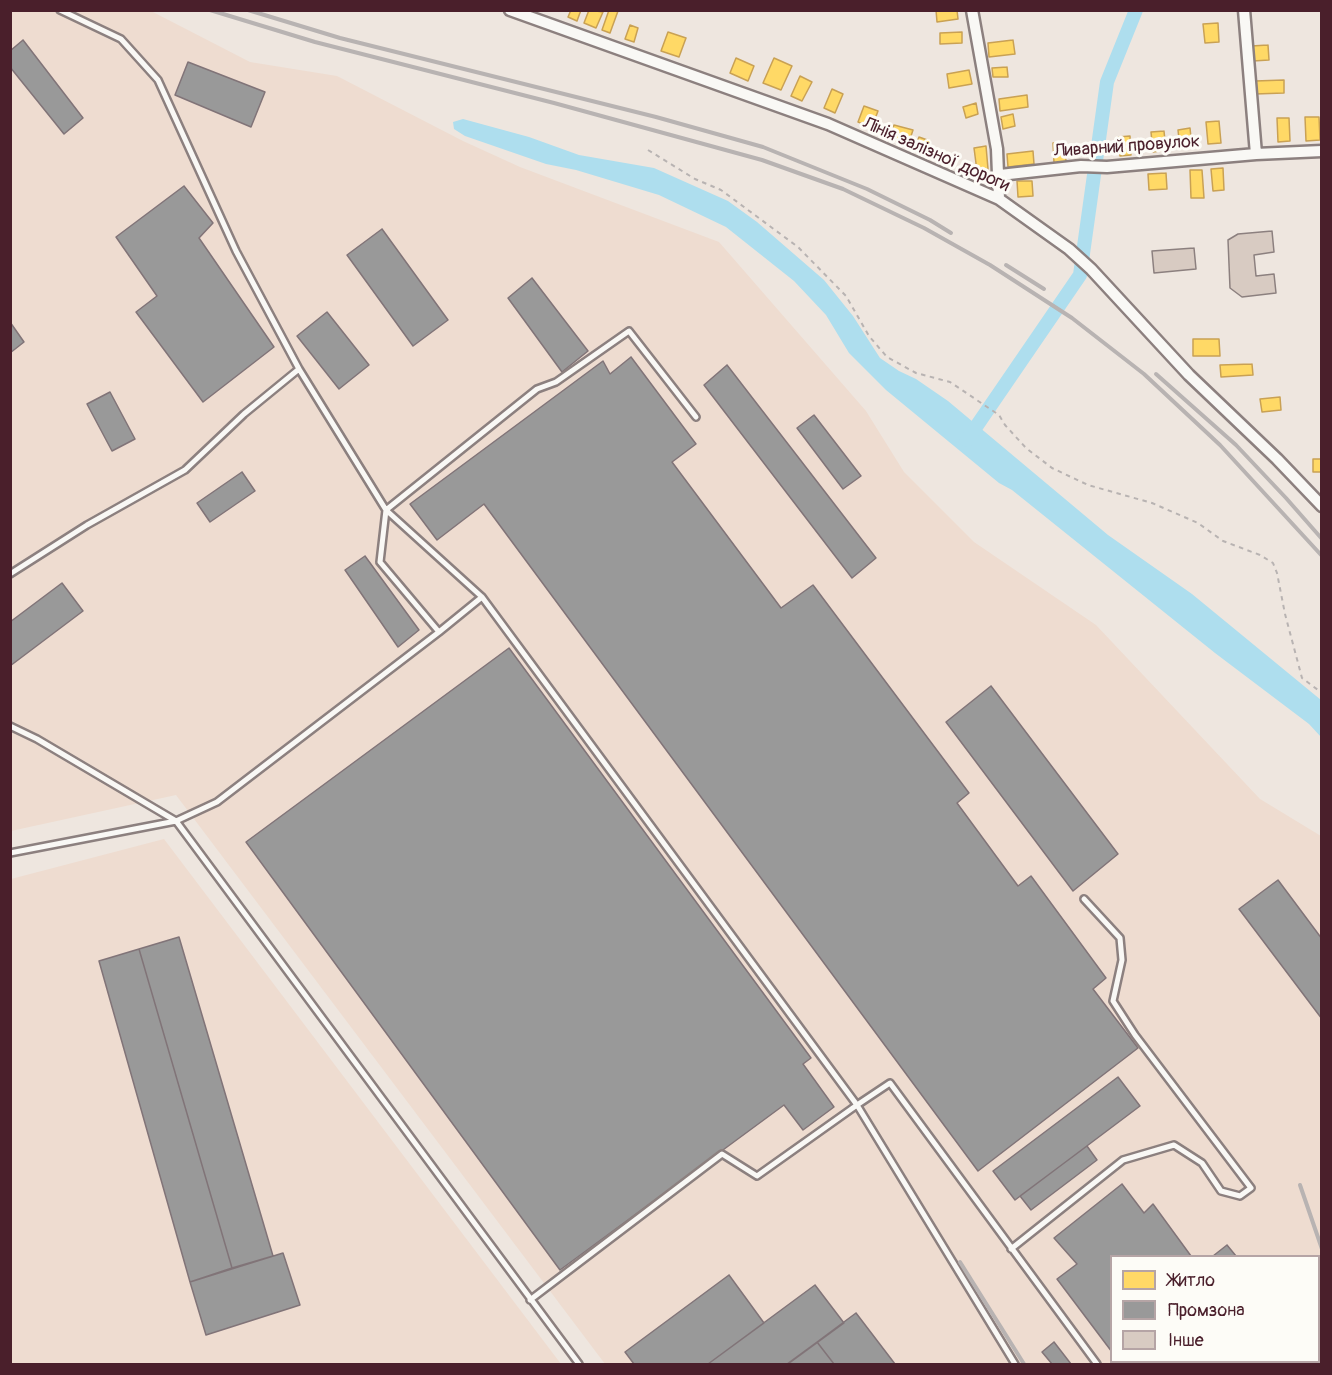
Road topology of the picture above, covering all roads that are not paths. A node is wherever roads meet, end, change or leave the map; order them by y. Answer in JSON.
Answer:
{"nodes":[{"id":1,"x":60,"y":10,"type":"edge"},
{"id":2,"x":510,"y":10,"type":"edge"},
{"id":3,"x":972,"y":10,"type":"edge"},
{"id":4,"x":1244,"y":10,"type":"edge"},
{"id":5,"x":1322,"y":152,"type":"edge"},
{"id":6,"x":1256,"y":154,"type":"junction"},
{"id":7,"x":1000,"y":175,"type":"junction"},
{"id":8,"x":999,"y":199,"type":"junction"},
{"id":9,"x":299,"y":369,"type":"junction"},
{"id":10,"x":696,"y":417,"type":"dead end"},
{"id":11,"x":1322,"y":506,"type":"edge"},
{"id":12,"x":386,"y":510,"type":"junction"},
{"id":13,"x":10,"y":574,"type":"edge"},
{"id":14,"x":482,"y":597,"type":"junction"},
{"id":15,"x":439,"y":632,"type":"junction"},
{"id":16,"x":10,"y":726,"type":"edge"},
{"id":17,"x":176,"y":821,"type":"junction"},
{"id":18,"x":10,"y":853,"type":"edge"},
{"id":19,"x":1084,"y":898,"type":"dead end"},
{"id":20,"x":857,"y":1105,"type":"junction"},
{"id":21,"x":1011,"y":1249,"type":"junction"},
{"id":22,"x":530,"y":1300,"type":"junction"},
{"id":23,"x":579,"y":1365,"type":"edge"},
{"id":24,"x":1015,"y":1365,"type":"edge"},
{"id":25,"x":1097,"y":1365,"type":"edge"}],
"edges":[{"from":1,"to":9,"type":"lane"},
{"from":2,"to":8,"type":"street","name":"Лінія залізної дороги"},
{"from":3,"to":7,"type":"street"},
{"from":4,"to":6,"type":"street"},
{"from":5,"to":6,"type":"street","name":"Ливарний провулок"},
{"from":6,"to":7,"type":"street","name":"Ливарний провулок"},
{"from":7,"to":8,"type":"street"},
{"from":8,"to":11,"type":"street","name":"Лінія залізної дороги"},
{"from":9,"to":12,"type":"lane"},
{"from":9,"to":13,"type":"lane"},
{"from":10,"to":12,"type":"lane"},
{"from":12,"to":14,"type":"lane"},
{"from":12,"to":15,"type":"lane"},
{"from":14,"to":15,"type":"lane"},
{"from":14,"to":20,"type":"lane"},
{"from":15,"to":17,"type":"lane"},
{"from":16,"to":17,"type":"lane"},
{"from":17,"to":18,"type":"lane"},
{"from":17,"to":22,"type":"lane"},
{"from":19,"to":21,"type":"lane"},
{"from":20,"to":21,"type":"lane"},
{"from":20,"to":22,"type":"lane"},
{"from":20,"to":24,"type":"lane"},
{"from":21,"to":25,"type":"lane"},
{"from":22,"to":23,"type":"lane"}]}
